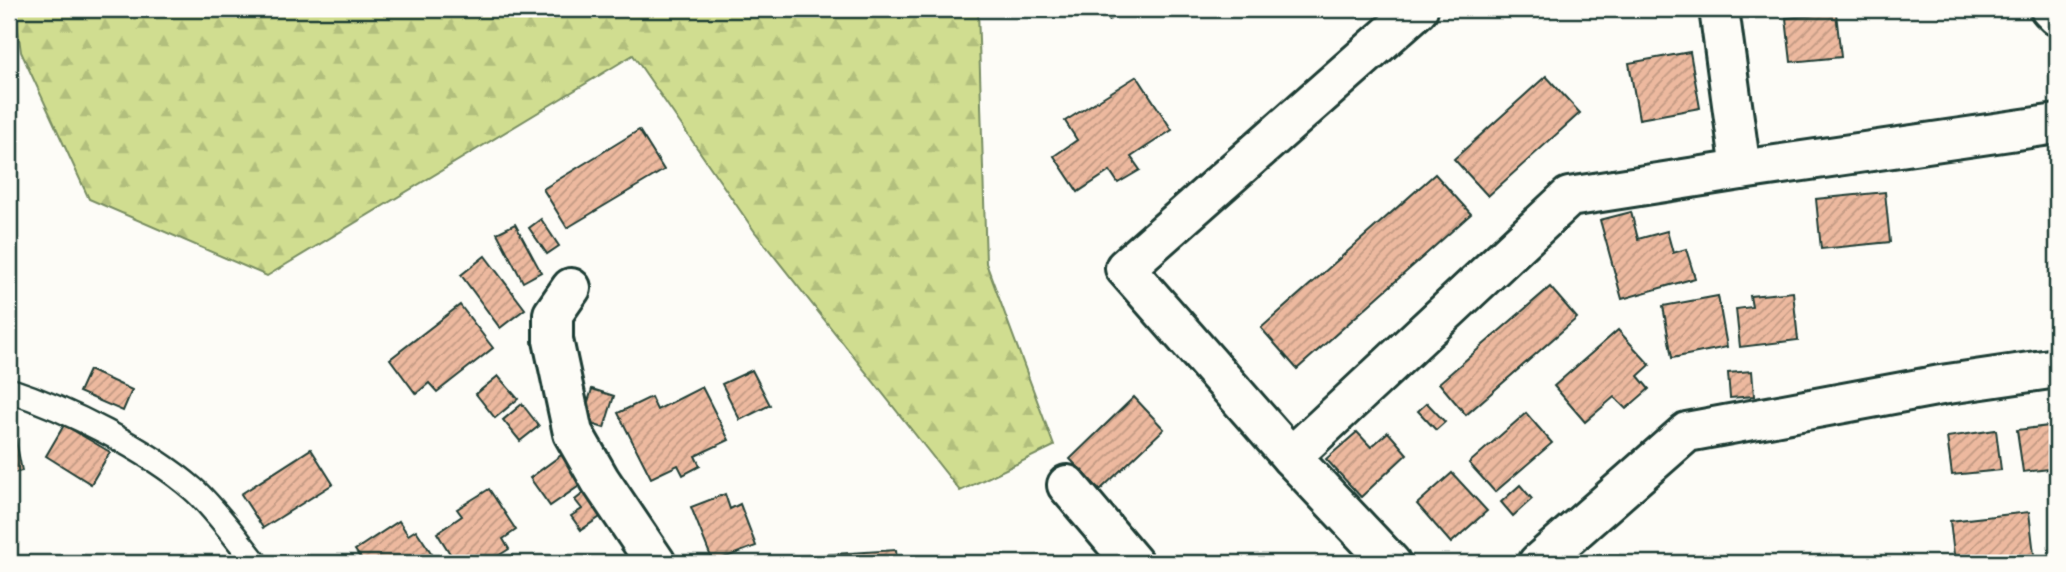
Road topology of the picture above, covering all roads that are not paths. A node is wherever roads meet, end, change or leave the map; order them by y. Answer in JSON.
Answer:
{"nodes":[{"id":1,"x":1418,"y":9,"type":"edge"},
{"id":2,"x":1719,"y":9,"type":"edge"},
{"id":3,"x":2050,"y":9,"type":"edge"},
{"id":4,"x":2057,"y":16,"type":"edge"},
{"id":5,"x":2057,"y":124,"type":"edge"},
{"id":6,"x":1741,"y":170,"type":"junction"},
{"id":7,"x":572,"y":288,"type":"dead end"},
{"id":8,"x":2057,"y":368,"type":"edge"},
{"id":9,"x":9,"y":390,"type":"edge"},
{"id":10,"x":1291,"y":457,"type":"junction"},
{"id":11,"x":1066,"y":485,"type":"dead end"},
{"id":12,"x":256,"y":563,"type":"edge"},
{"id":13,"x":656,"y":563,"type":"edge"},
{"id":14,"x":1133,"y":563,"type":"edge"},
{"id":15,"x":1391,"y":563,"type":"edge"},
{"id":16,"x":1538,"y":563,"type":"edge"}],
"edges":[{"from":1,"to":10,"type":"street"},
{"from":2,"to":6,"type":"street"},
{"from":3,"to":4,"type":"street"},
{"from":5,"to":6,"type":"street"},
{"from":6,"to":10,"type":"street"},
{"from":7,"to":13,"type":"street"},
{"from":8,"to":16,"type":"street"},
{"from":9,"to":12,"type":"lane"},
{"from":10,"to":15,"type":"street"},
{"from":11,"to":14,"type":"street"}]}
